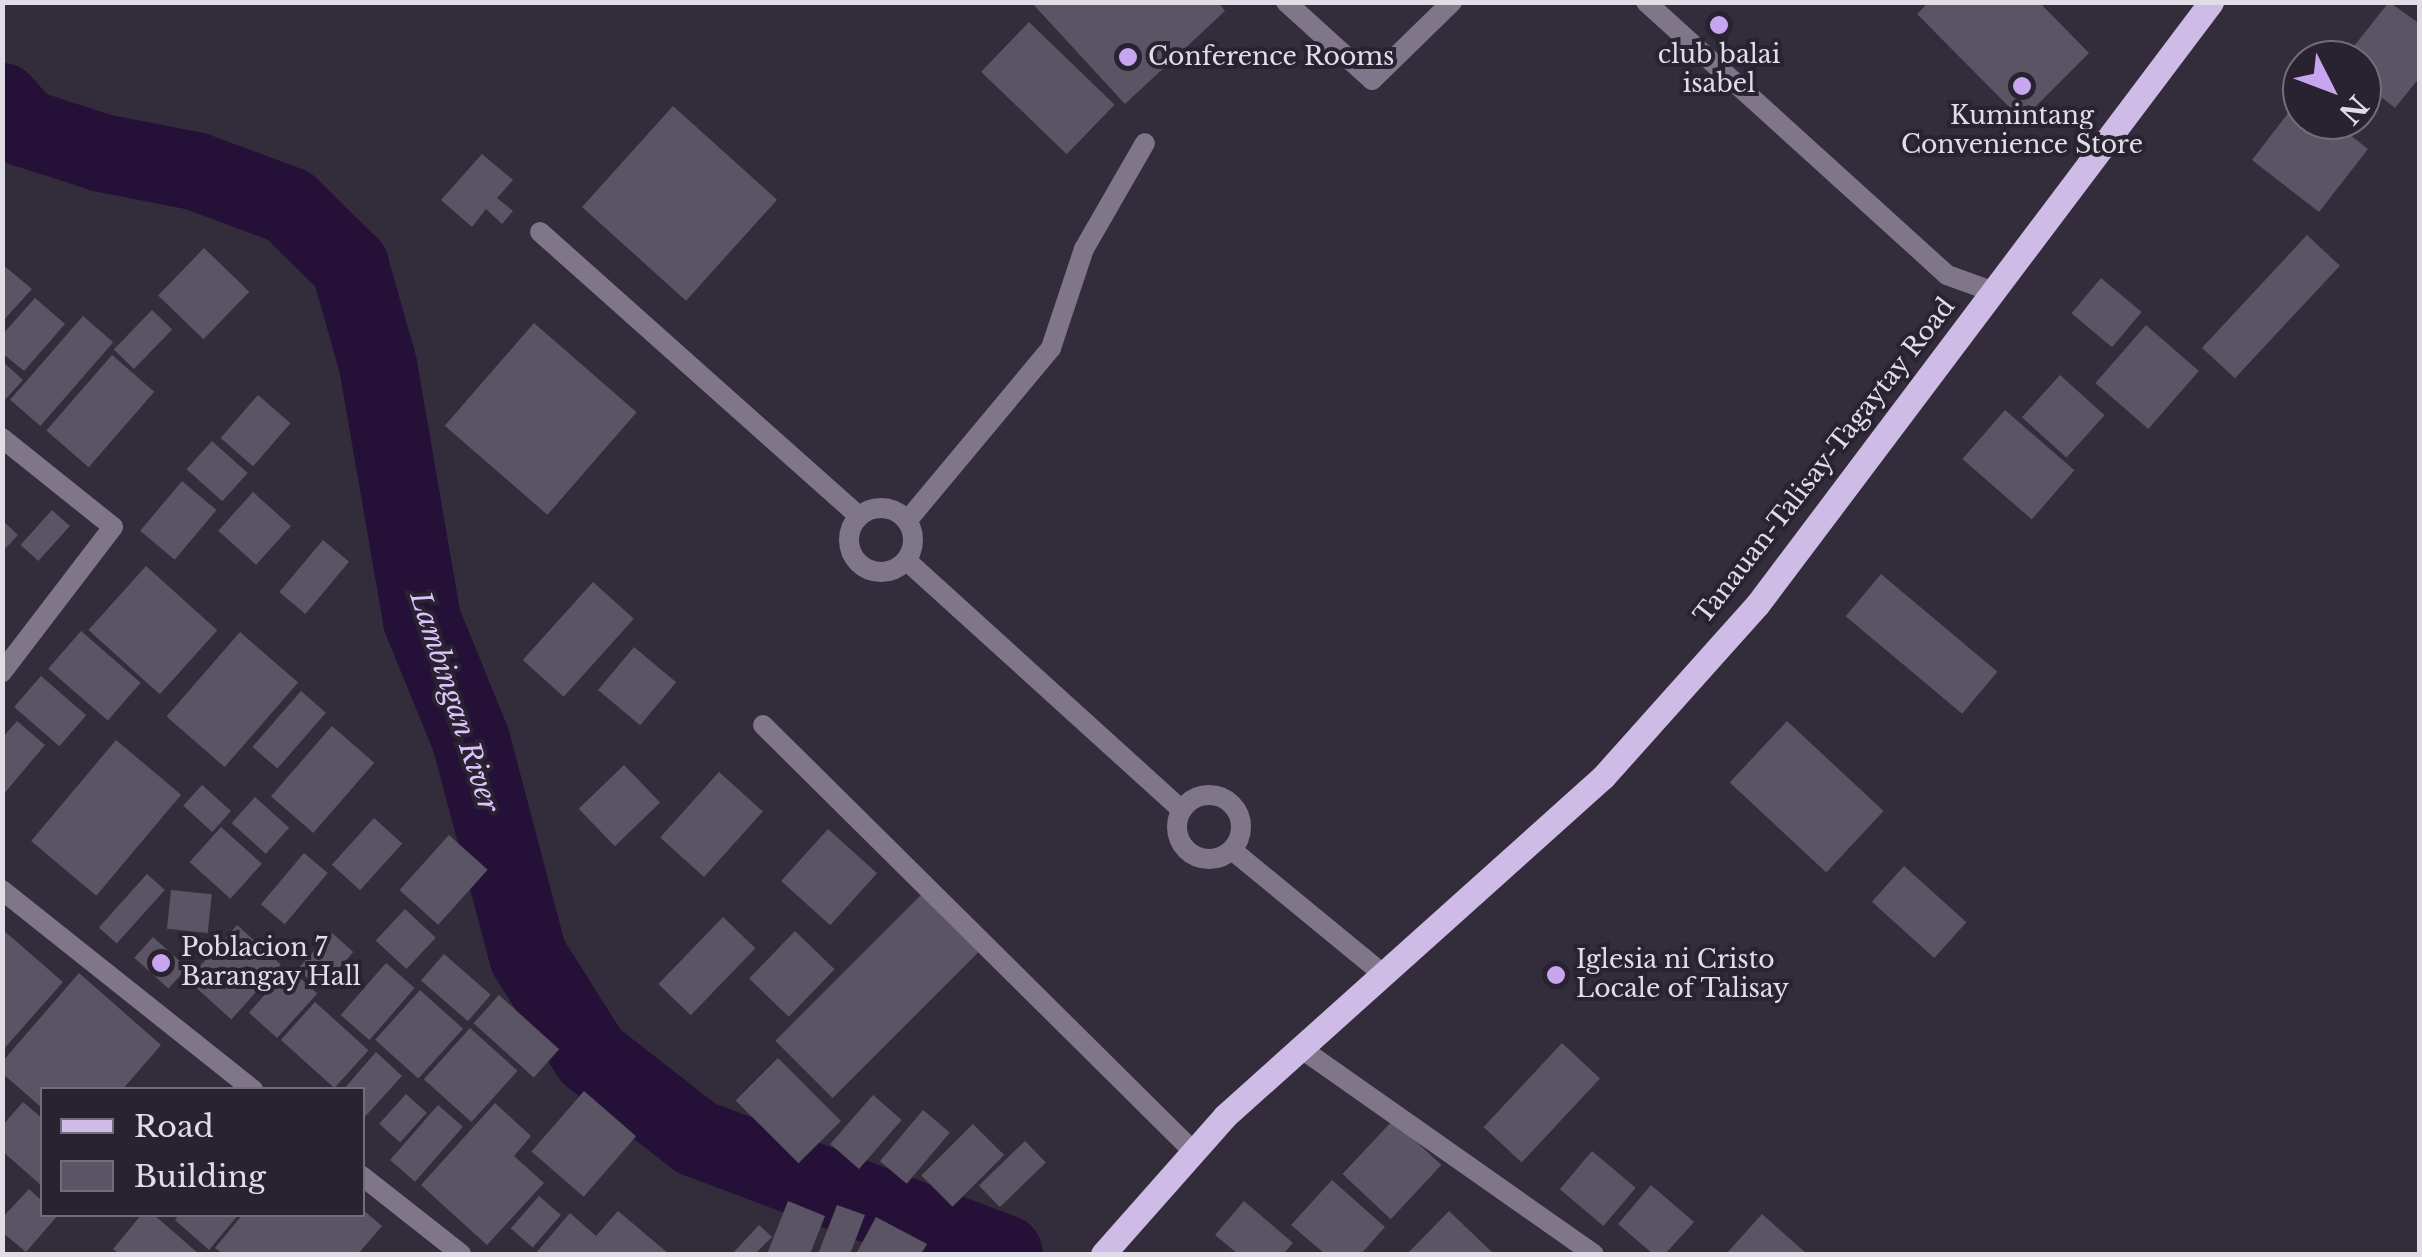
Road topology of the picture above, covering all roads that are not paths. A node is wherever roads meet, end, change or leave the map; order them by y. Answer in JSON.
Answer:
{"nodes":[{"id":1,"x":1286,"y":2,"type":"edge"},
{"id":2,"x":1452,"y":2,"type":"edge"},
{"id":3,"x":1646,"y":2,"type":"edge"},
{"id":4,"x":2211,"y":2,"type":"edge"},
{"id":5,"x":1145,"y":144,"type":"dead end"},
{"id":6,"x":540,"y":232,"type":"dead end"},
{"id":7,"x":1994,"y":292,"type":"junction"},
{"id":8,"x":2,"y":438,"type":"edge"},
{"id":9,"x":859,"y":516,"type":"junction"},
{"id":10,"x":907,"y":520,"type":"junction"},
{"id":11,"x":906,"y":560,"type":"junction"},
{"id":12,"x":2,"y":672,"type":"edge"},
{"id":13,"x":763,"y":726,"type":"dead end"},
{"id":14,"x":1182,"y":810,"type":"junction"},
{"id":15,"x":1232,"y":850,"type":"junction"},
{"id":16,"x":2,"y":890,"type":"edge"},
{"id":17,"x":1383,"y":974,"type":"junction"},
{"id":18,"x":1299,"y":1048,"type":"junction"},
{"id":19,"x":250,"y":1087,"type":"edge"},
{"id":20,"x":1193,"y":1151,"type":"junction"},
{"id":21,"x":365,"y":1178,"type":"edge"},
{"id":22,"x":1106,"y":1251,"type":"edge"},
{"id":23,"x":462,"y":1254,"type":"edge"},
{"id":24,"x":1593,"y":1254,"type":"edge"}],
"edges":[{"from":1,"to":2,"type":"street"},
{"from":3,"to":7,"type":"street"},
{"from":4,"to":7,"type":"main road","name":"Tanauan-Talisay-Tagaytay Road"},
{"from":5,"to":10,"type":"street"},
{"from":6,"to":9,"type":"street"},
{"from":7,"to":17,"type":"main road","name":"Tanauan-Talisay-Tagaytay Road"},
{"from":8,"to":12,"type":"street"},
{"from":9,"to":10,"type":"street"},
{"from":9,"to":11,"type":"street"},
{"from":10,"to":11,"type":"street"},
{"from":11,"to":14,"type":"street"},
{"from":13,"to":20,"type":"street"},
{"from":14,"to":15,"type":"street"},
{"from":14,"to":15,"type":"street"},
{"from":15,"to":17,"type":"street"},
{"from":16,"to":19,"type":"street"},
{"from":17,"to":18,"type":"main road","name":"Tanauan-Talisay-Tagaytay Road"},
{"from":18,"to":20,"type":"main road","name":"Tanauan-Talisay-Tagaytay Road"},
{"from":18,"to":24,"type":"street"},
{"from":20,"to":22,"type":"main road","name":"Tanauan-Talisay-Tagaytay Road"},
{"from":21,"to":23,"type":"street"}]}
